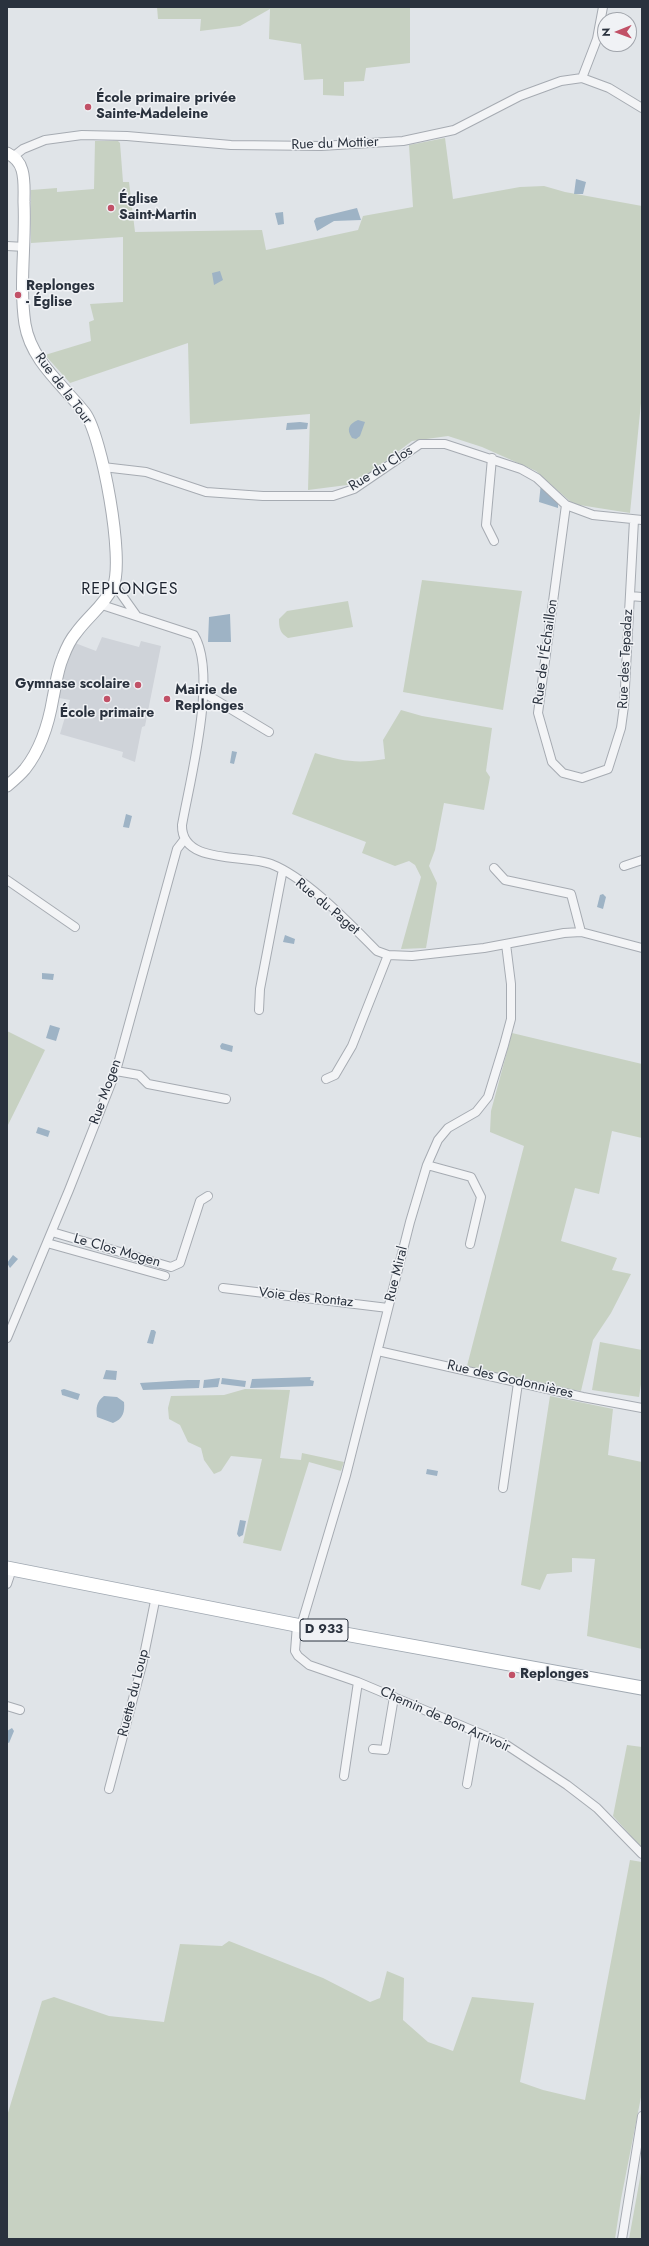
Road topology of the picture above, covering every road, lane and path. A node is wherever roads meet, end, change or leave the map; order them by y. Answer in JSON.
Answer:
{"nodes":[{"id":1,"x":603,"y":7,"type":"edge"},
{"id":2,"x":582,"y":78,"type":"junction"},
{"id":3,"x":642,"y":108,"type":"edge"},
{"id":4,"x":10,"y":154,"type":"edge"},
{"id":5,"x":7,"y":246,"type":"edge"},
{"id":6,"x":25,"y":247,"type":"junction"},
{"id":7,"x":492,"y":458,"type":"junction"},
{"id":8,"x":103,"y":467,"type":"junction"},
{"id":9,"x":566,"y":506,"type":"junction"},
{"id":10,"x":638,"y":520,"type":"edge"},
{"id":11,"x":494,"y":541,"type":"dead end"},
{"id":12,"x":114,"y":584,"type":"junction"},
{"id":13,"x":630,"y":596,"type":"junction"},
{"id":14,"x":642,"y":597,"type":"edge"},
{"id":15,"x":102,"y":605,"type":"junction"},
{"id":16,"x":136,"y":615,"type":"junction"},
{"id":17,"x":204,"y":693,"type":"junction"},
{"id":18,"x":269,"y":732,"type":"dead end"},
{"id":19,"x":582,"y":778,"type":"joint"},
{"id":20,"x":7,"y":786,"type":"edge"},
{"id":21,"x":184,"y":840,"type":"junction"},
{"id":22,"x":642,"y":860,"type":"edge"},
{"id":23,"x":624,"y":866,"type":"dead end"},
{"id":24,"x":494,"y":868,"type":"dead end"},
{"id":25,"x":284,"y":872,"type":"junction"},
{"id":26,"x":7,"y":880,"type":"edge"},
{"id":27,"x":75,"y":927,"type":"dead end"},
{"id":28,"x":581,"y":932,"type":"junction"},
{"id":29,"x":506,"y":944,"type":"junction"},
{"id":30,"x":642,"y":948,"type":"edge"},
{"id":31,"x":388,"y":955,"type":"junction"},
{"id":32,"x":259,"y":1010,"type":"dead end"},
{"id":33,"x":116,"y":1071,"type":"junction"},
{"id":34,"x":326,"y":1079,"type":"dead end"},
{"id":35,"x":226,"y":1099,"type":"dead end"},
{"id":36,"x":427,"y":1165,"type":"junction"},
{"id":37,"x":208,"y":1196,"type":"dead end"},
{"id":38,"x":52,"y":1232,"type":"junction"},
{"id":39,"x":47,"y":1243,"type":"junction"},
{"id":40,"x":470,"y":1244,"type":"dead end"},
{"id":41,"x":165,"y":1276,"type":"dead end"},
{"id":42,"x":223,"y":1288,"type":"dead end"},
{"id":43,"x":388,"y":1308,"type":"junction"},
{"id":44,"x":7,"y":1338,"type":"edge"},
{"id":45,"x":378,"y":1351,"type":"junction"},
{"id":46,"x":518,"y":1382,"type":"junction"},
{"id":47,"x":642,"y":1408,"type":"edge"},
{"id":48,"x":503,"y":1488,"type":"dead end"},
{"id":49,"x":9,"y":1568,"type":"edge"},
{"id":50,"x":7,"y":1584,"type":"edge"},
{"id":51,"x":156,"y":1596,"type":"junction"},
{"id":52,"x":299,"y":1626,"type":"junction"},
{"id":53,"x":358,"y":1682,"type":"junction"},
{"id":54,"x":642,"y":1688,"type":"edge"},
{"id":55,"x":394,"y":1697,"type":"junction"},
{"id":56,"x":7,"y":1706,"type":"edge"},
{"id":57,"x":20,"y":1710,"type":"dead end"},
{"id":58,"x":476,"y":1733,"type":"junction"},
{"id":59,"x":373,"y":1750,"type":"dead end"},
{"id":60,"x":344,"y":1776,"type":"dead end"},
{"id":61,"x":467,"y":1784,"type":"dead end"},
{"id":62,"x":109,"y":1789,"type":"dead end"},
{"id":63,"x":642,"y":1854,"type":"edge"},
{"id":64,"x":642,"y":2116,"type":"edge"},
{"id":65,"x":622,"y":2239,"type":"edge"}],
"edges":[{"from":1,"to":2,"type":"street"},
{"from":2,"to":3,"type":"street","name":"Rue du Mottier"},
{"from":2,"to":4,"type":"street","name":"Rue du Mottier"},
{"from":4,"to":6,"type":"street","name":"Rue de la Tour"},
{"from":5,"to":6,"type":"street"},
{"from":6,"to":8,"type":"street","name":"Rue de la Tour"},
{"from":7,"to":8,"type":"street","name":"Rue du Clos"},
{"from":7,"to":9,"type":"street","name":"Rue du Clos"},
{"from":7,"to":11,"type":"street"},
{"from":8,"to":12,"type":"street","name":"Rue de la Tour"},
{"from":9,"to":10,"type":"street","name":"Rue du Clos"},
{"from":9,"to":19,"type":"street","name":"Rue de l'Échaillon"},
{"from":10,"to":13,"type":"street","name":"Rue des Tepadaz"},
{"from":12,"to":15,"type":"street","name":"Rue de la Tour"},
{"from":12,"to":16,"type":"street"},
{"from":13,"to":14,"type":"street"},
{"from":13,"to":19,"type":"street","name":"Rue des Tepadaz"},
{"from":15,"to":16,"type":"street"},
{"from":15,"to":20,"type":"street","name":"Rue de la Tour"},
{"from":16,"to":17,"type":"street"},
{"from":17,"to":18,"type":"street"},
{"from":17,"to":21,"type":"street"},
{"from":21,"to":25,"type":"street","name":"Rue du Paget"},
{"from":21,"to":33,"type":"street","name":"Rue Mogen"},
{"from":22,"to":23,"type":"street"},
{"from":24,"to":28,"type":"street"},
{"from":25,"to":31,"type":"street","name":"Rue du Paget"},
{"from":25,"to":32,"type":"street"},
{"from":26,"to":27,"type":"street"},
{"from":28,"to":29,"type":"street","name":"Rue du Paget"},
{"from":28,"to":30,"type":"street","name":"Rue du Paget"},
{"from":29,"to":31,"type":"street","name":"Rue du Paget"},
{"from":29,"to":36,"type":"street","name":"Rue Miral"},
{"from":31,"to":34,"type":"street"},
{"from":33,"to":35,"type":"street"},
{"from":33,"to":38,"type":"street","name":"Rue Mogen"},
{"from":36,"to":40,"type":"street"},
{"from":36,"to":43,"type":"street","name":"Rue Miral"},
{"from":37,"to":38,"type":"street","name":"Le Clos Mogen"},
{"from":38,"to":39,"type":"street","name":"Rue Mogen"},
{"from":39,"to":41,"type":"street"},
{"from":39,"to":44,"type":"street","name":"Rue Mogen"},
{"from":42,"to":43,"type":"street","name":"Voie des Rontaz"},
{"from":43,"to":45,"type":"street","name":"Rue Miral"},
{"from":45,"to":46,"type":"street","name":"Rue des Godonnières"},
{"from":45,"to":52,"type":"street","name":"Rue Miral"},
{"from":46,"to":47,"type":"street","name":"Rue des Godonnières"},
{"from":46,"to":48,"type":"street"},
{"from":49,"to":50,"type":"street"},
{"from":49,"to":51,"type":"main road","number":"D 933"},
{"from":51,"to":52,"type":"main road","number":"D 933"},
{"from":51,"to":62,"type":"street","name":"Ruette du Loup"},
{"from":52,"to":53,"type":"street","name":"Chemin de Bon Arrivoir"},
{"from":52,"to":54,"type":"main road","number":"D 933"},
{"from":53,"to":55,"type":"street","name":"Chemin de Bon Arrivoir"},
{"from":53,"to":60,"type":"street"},
{"from":55,"to":58,"type":"street","name":"Chemin de Bon Arrivoir"},
{"from":55,"to":59,"type":"street"},
{"from":56,"to":57,"type":"street"},
{"from":58,"to":61,"type":"street"},
{"from":58,"to":63,"type":"street","name":"Chemin de Bon Arrivoir"},
{"from":64,"to":65,"type":"street"}]}
